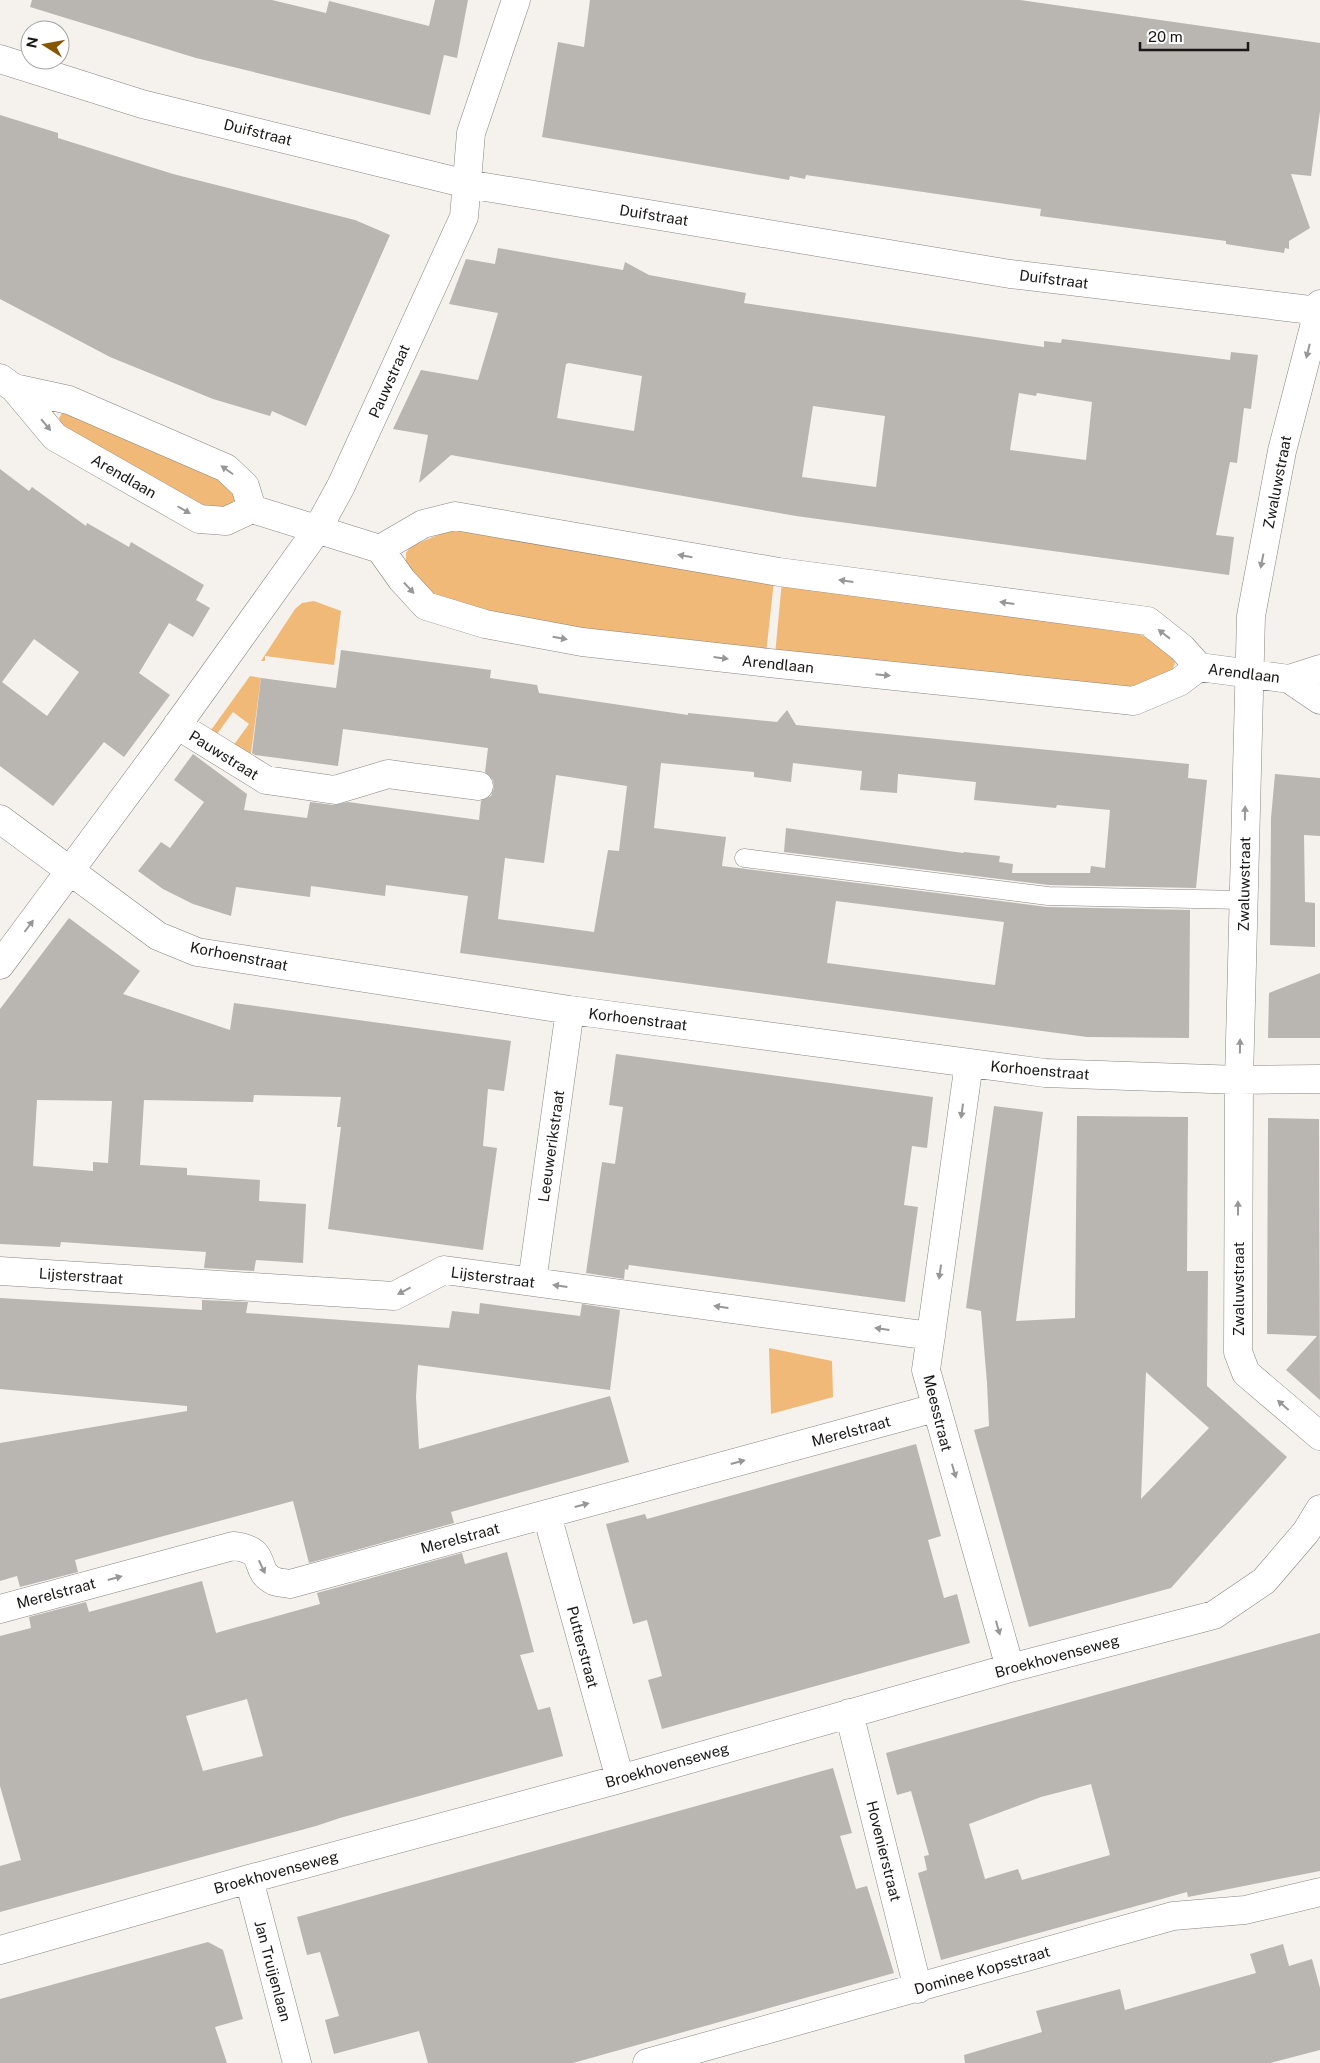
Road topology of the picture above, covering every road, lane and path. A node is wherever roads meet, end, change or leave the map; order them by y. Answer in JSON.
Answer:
{"nodes":[{"id":1,"x":516,"y":0,"type":"edge"},
{"id":2,"x":0,"y":60,"type":"edge"},
{"id":3,"x":467,"y":184,"type":"junction"},
{"id":4,"x":1319,"y":309,"type":"edge"},
{"id":5,"x":7,"y":383,"type":"edge"},
{"id":6,"x":252,"y":509,"type":"junction"},
{"id":7,"x":317,"y":530,"type":"junction"},
{"id":8,"x":380,"y":549,"type":"junction"},
{"id":9,"x":1199,"y":667,"type":"junction"},
{"id":10,"x":1320,"y":669,"type":"edge"},
{"id":11,"x":1248,"y":674,"type":"junction"},
{"id":12,"x":1289,"y":679,"type":"junction"},
{"id":13,"x":1320,"y":700,"type":"edge"},
{"id":14,"x":176,"y":725,"type":"junction"},
{"id":15,"x":479,"y":786,"type":"dead end"},
{"id":16,"x":0,"y":819,"type":"edge"},
{"id":17,"x":744,"y":858,"type":"dead end"},
{"id":18,"x":70,"y":872,"type":"junction"},
{"id":19,"x":1243,"y":900,"type":"junction"},
{"id":20,"x":0,"y":965,"type":"edge"},
{"id":21,"x":570,"y":1010,"type":"junction"},
{"id":22,"x":969,"y":1063,"type":"junction"},
{"id":23,"x":1320,"y":1079,"type":"edge"},
{"id":24,"x":1239,"y":1080,"type":"junction"},
{"id":25,"x":0,"y":1271,"type":"edge"},
{"id":26,"x":532,"y":1282,"type":"junction"},
{"id":27,"x":931,"y":1336,"type":"junction"},
{"id":28,"x":936,"y":1408,"type":"junction"},
{"id":29,"x":1320,"y":1436,"type":"edge"},
{"id":30,"x":1320,"y":1509,"type":"edge"},
{"id":31,"x":547,"y":1515,"type":"junction"},
{"id":32,"x":1313,"y":1537,"type":"edge"},
{"id":33,"x":0,"y":1608,"type":"edge"},
{"id":34,"x":1010,"y":1668,"type":"junction"},
{"id":35,"x":849,"y":1713,"type":"junction"},
{"id":36,"x":620,"y":1779,"type":"junction"},
{"id":37,"x":249,"y":1879,"type":"junction"},
{"id":38,"x":1320,"y":1892,"type":"edge"},
{"id":39,"x":0,"y":1950,"type":"edge"},
{"id":40,"x":918,"y":1988,"type":"junction"},
{"id":41,"x":297,"y":2063,"type":"edge"},
{"id":42,"x":647,"y":2063,"type":"edge"}],
"edges":[{"from":1,"to":3,"type":"street","name":"Pauwstraat"},
{"from":2,"to":3,"type":"street","name":"Duifstraat"},
{"from":3,"to":4,"type":"street","name":"Duifstraat"},
{"from":3,"to":7,"type":"street","name":"Pauwstraat"},
{"from":4,"to":11,"type":"street","name":"Zwaluwstraat","one_way":true},
{"from":6,"to":5,"type":"street","name":"Arendlaan","one_way":true},
{"from":5,"to":6,"type":"street","name":"Arendlaan","one_way":true},
{"from":6,"to":7,"type":"street"},
{"from":7,"to":8,"type":"street"},
{"from":7,"to":14,"type":"street","name":"Pauwstraat"},
{"from":9,"to":8,"type":"street","name":"Arendlaan","one_way":true},
{"from":8,"to":9,"type":"street","name":"Arendlaan","one_way":true},
{"from":9,"to":11,"type":"street","name":"Arendlaan"},
{"from":10,"to":12,"type":"street","name":"Arendlaan"},
{"from":11,"to":12,"type":"street","name":"Arendlaan"},
{"from":19,"to":11,"type":"street","name":"Zwaluwstraat","one_way":true},
{"from":12,"to":13,"type":"street","name":"Arendlaan"},
{"from":14,"to":15,"type":"street","name":"Pauwstraat"},
{"from":14,"to":18,"type":"street","name":"Pauwstraat"},
{"from":16,"to":18,"type":"street","name":"Korhoenstraat"},
{"from":17,"to":19,"type":"lane"},
{"from":20,"to":18,"type":"street","name":"Pauwstraat","one_way":true},
{"from":18,"to":21,"type":"street","name":"Korhoenstraat"},
{"from":24,"to":19,"type":"street","name":"Zwaluwstraat","one_way":true},
{"from":21,"to":22,"type":"street","name":"Korhoenstraat"},
{"from":21,"to":26,"type":"street","name":"Leeuwerikstraat"},
{"from":22,"to":24,"type":"street","name":"Korhoenstraat"},
{"from":22,"to":27,"type":"street","name":"Meesstraat","one_way":true},
{"from":23,"to":24,"type":"street","name":"Korhoenstraat"},
{"from":29,"to":24,"type":"street","name":"Zwaluwstraat","one_way":true},
{"from":26,"to":25,"type":"street","name":"Lijsterstraat","one_way":true},
{"from":27,"to":26,"type":"street","name":"Lijsterstraat","one_way":true},
{"from":27,"to":28,"type":"street","name":"Meesstraat"},
{"from":31,"to":28,"type":"street","name":"Merelstraat","one_way":true},
{"from":28,"to":34,"type":"street","name":"Meesstraat","one_way":true},
{"from":30,"to":32,"type":"street","name":"Broekhovenseweg"},
{"from":33,"to":31,"type":"street","name":"Merelstraat","one_way":true},
{"from":31,"to":36,"type":"street","name":"Putterstraat"},
{"from":32,"to":34,"type":"street","name":"Broekhovenseweg"},
{"from":34,"to":35,"type":"street","name":"Broekhovenseweg"},
{"from":35,"to":36,"type":"street","name":"Broekhovenseweg"},
{"from":35,"to":40,"type":"street","name":"Hovenierstraat"},
{"from":36,"to":37,"type":"street","name":"Broekhovenseweg"},
{"from":37,"to":39,"type":"street","name":"Broekhovenseweg"},
{"from":37,"to":41,"type":"street","name":"Jan Truijenlaan"},
{"from":38,"to":40,"type":"street","name":"Dominee Kopsstraat"},
{"from":40,"to":42,"type":"street","name":"Dominee Kopsstraat"}]}
